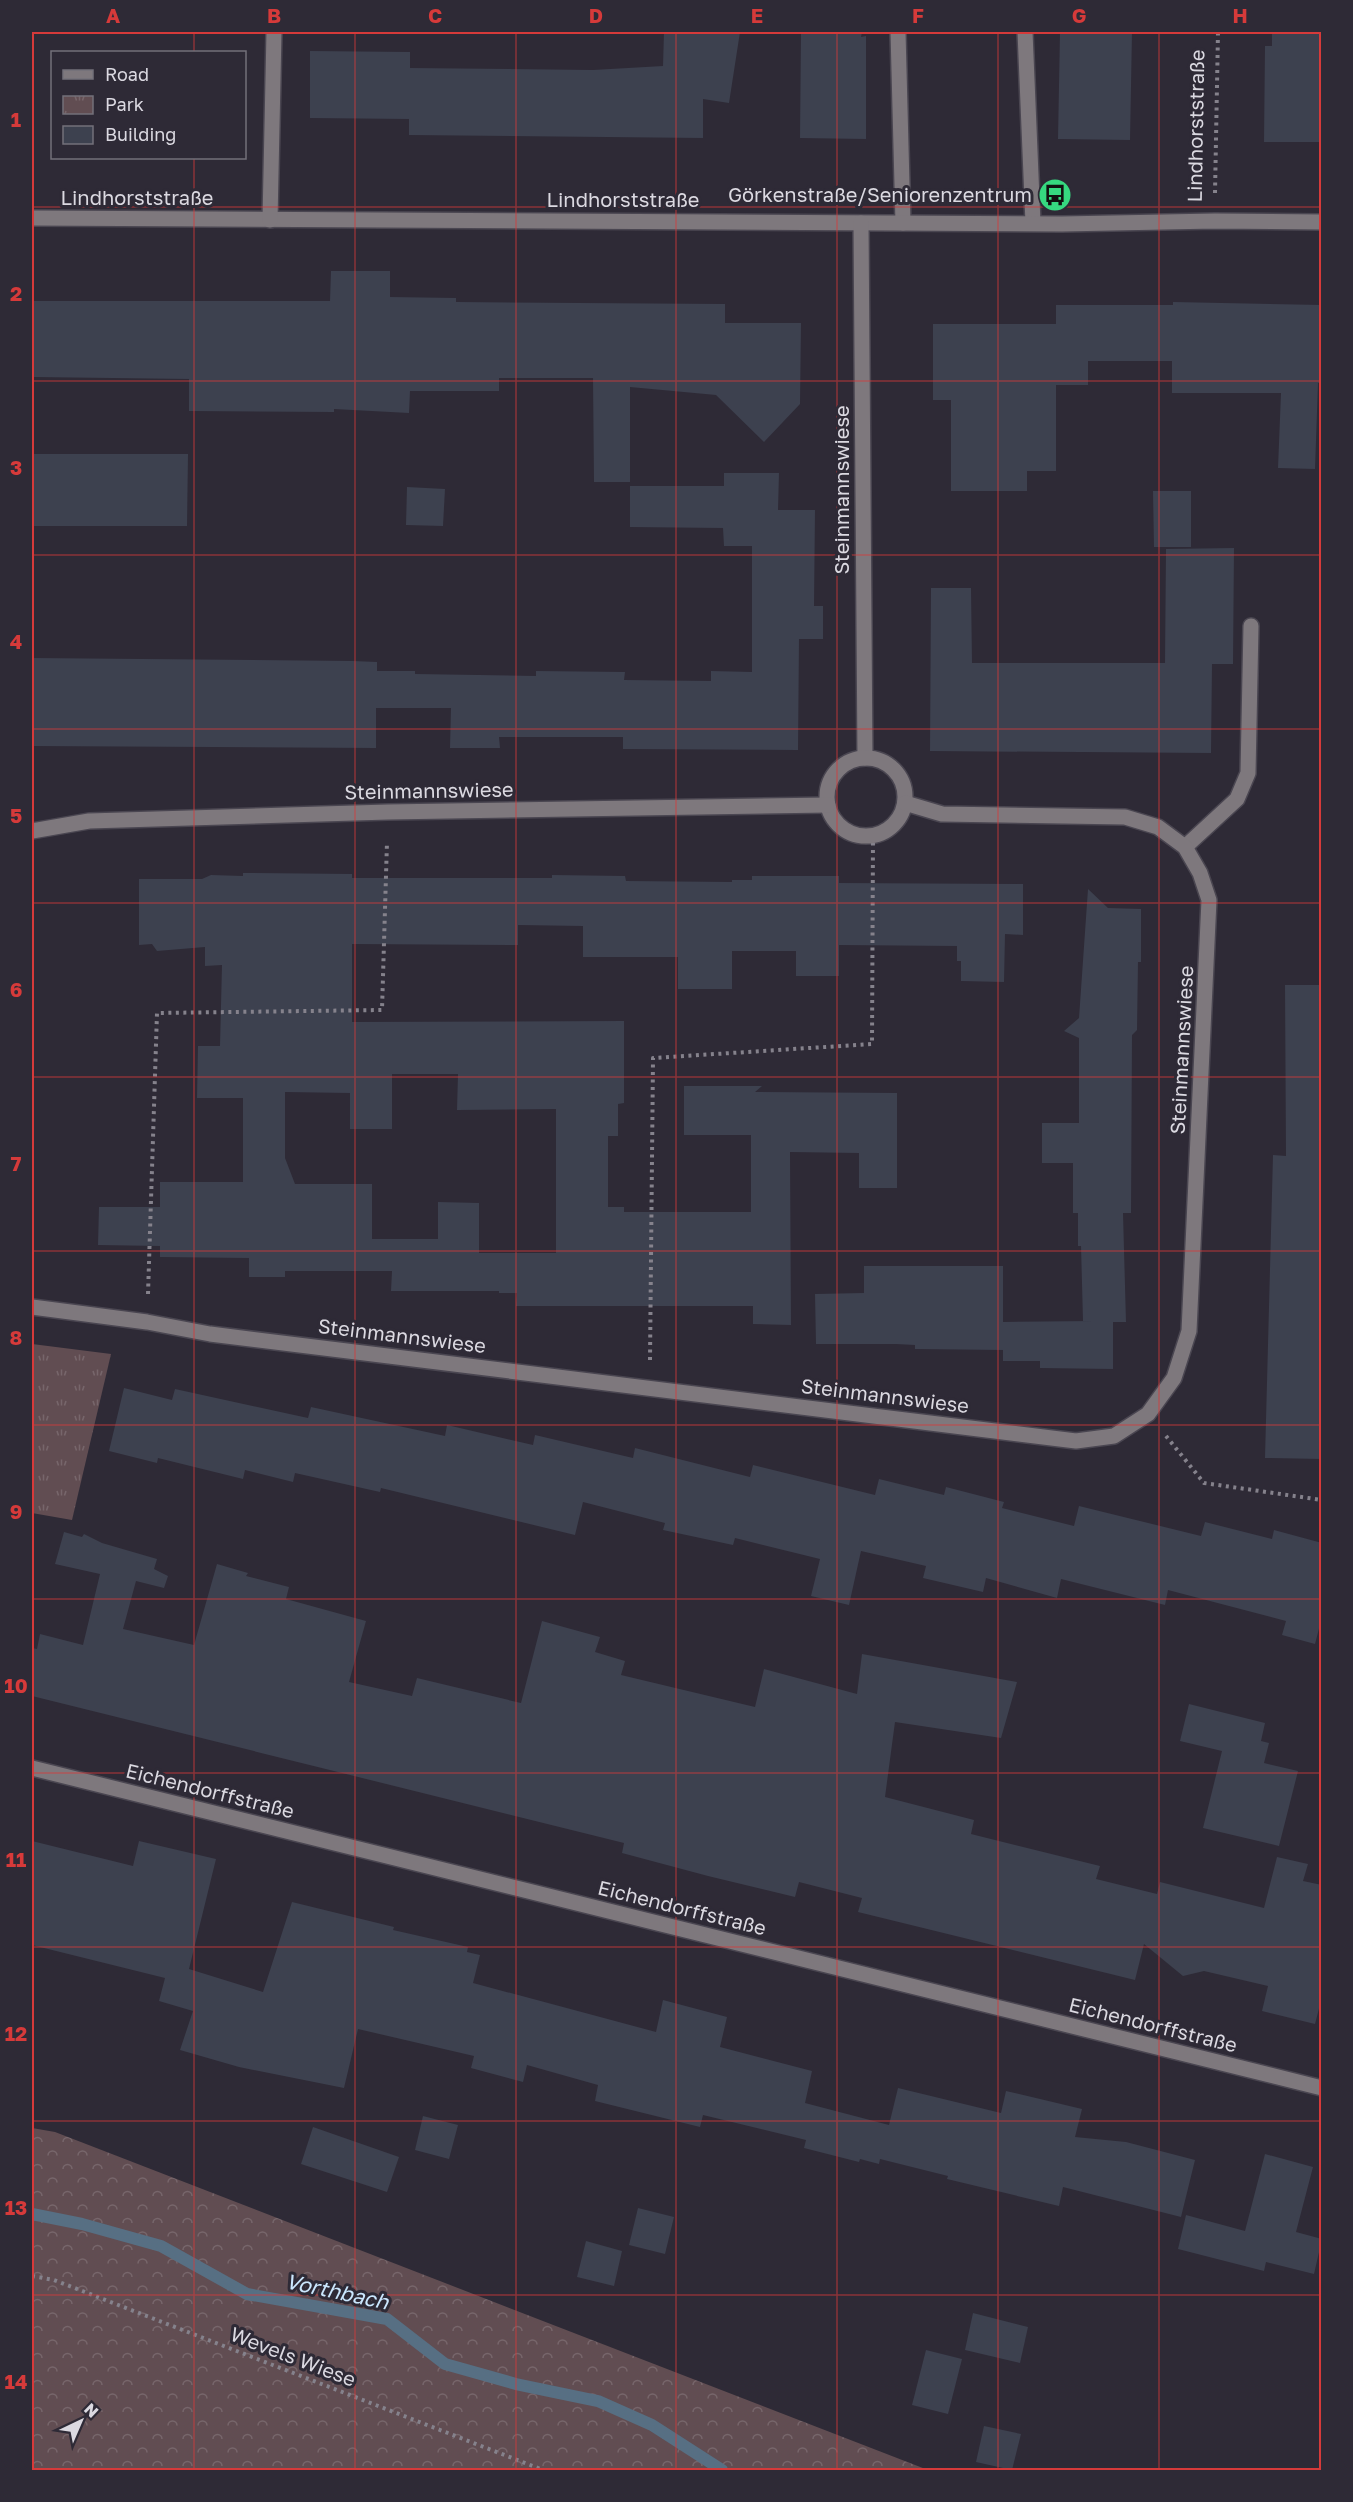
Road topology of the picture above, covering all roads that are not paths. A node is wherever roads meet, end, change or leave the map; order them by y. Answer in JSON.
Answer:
{"nodes":[{"id":1,"x":274,"y":32,"type":"edge"},
{"id":2,"x":898,"y":32,"type":"edge"},
{"id":3,"x":1025,"y":32,"type":"edge"},
{"id":4,"x":32,"y":218,"type":"edge"},
{"id":5,"x":270,"y":220,"type":"junction"},
{"id":6,"x":1322,"y":222,"type":"edge"},
{"id":7,"x":861,"y":223,"type":"junction"},
{"id":8,"x":903,"y":223,"type":"junction"},
{"id":9,"x":1033,"y":224,"type":"junction"},
{"id":10,"x":1251,"y":626,"type":"dead end"},
{"id":11,"x":865,"y":758,"type":"junction"},
{"id":12,"x":905,"y":803,"type":"junction"},
{"id":13,"x":828,"y":805,"type":"junction"},
{"id":14,"x":32,"y":831,"type":"edge"},
{"id":15,"x":1185,"y":847,"type":"junction"},
{"id":16,"x":32,"y":1307,"type":"edge"},
{"id":17,"x":32,"y":1768,"type":"edge"},
{"id":18,"x":1322,"y":2088,"type":"edge"}],
"edges":[{"from":1,"to":5,"type":"street"},
{"from":2,"to":8,"type":"street"},
{"from":3,"to":9,"type":"street"},
{"from":4,"to":5,"type":"street","name":"Lindhorststraße"},
{"from":5,"to":7,"type":"street","name":"Lindhorststraße"},
{"from":6,"to":9,"type":"street","name":"Lindhorststraße"},
{"from":7,"to":8,"type":"street","name":"Lindhorststraße"},
{"from":7,"to":11,"type":"street","name":"Steinmannswiese"},
{"from":8,"to":9,"type":"street","name":"Lindhorststraße"},
{"from":10,"to":15,"type":"street"},
{"from":11,"to":12,"type":"street"},
{"from":11,"to":13,"type":"street"},
{"from":12,"to":13,"type":"street"},
{"from":12,"to":15,"type":"street","name":"Steinmannswiese"},
{"from":13,"to":14,"type":"street","name":"Steinmannswiese"},
{"from":15,"to":16,"type":"street","name":"Steinmannswiese"},
{"from":17,"to":18,"type":"street","name":"Eichendorffstraße"}]}
